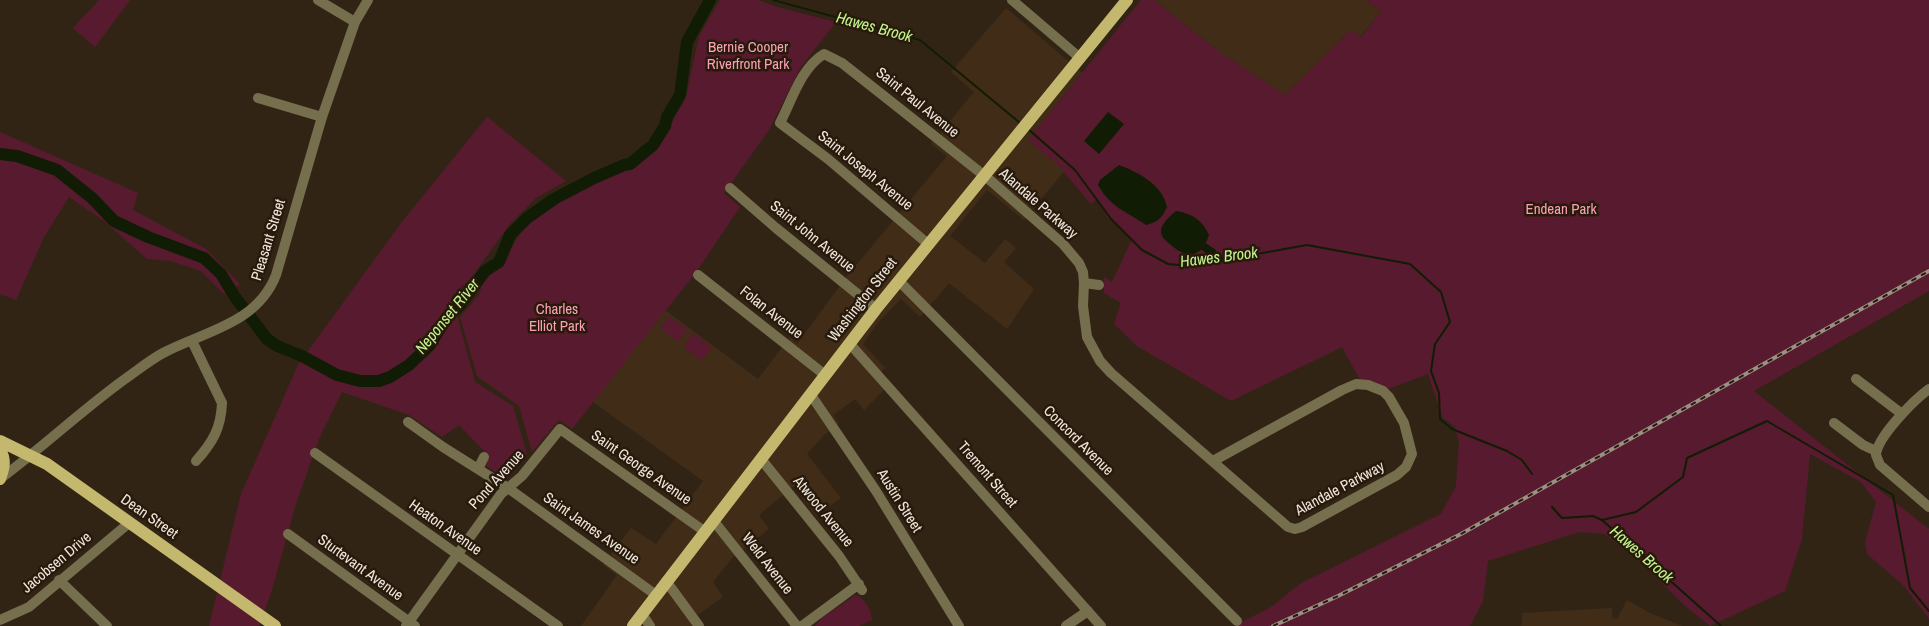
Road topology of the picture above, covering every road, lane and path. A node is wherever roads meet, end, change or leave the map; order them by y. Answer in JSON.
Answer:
{"nodes":[{"id":1,"x":318,"y":0,"type":"edge"},
{"id":2,"x":368,"y":0,"type":"edge"},
{"id":3,"x":1012,"y":0,"type":"edge"},
{"id":4,"x":1127,"y":0,"type":"edge"},
{"id":5,"x":356,"y":22,"type":"junction"},
{"id":6,"x":1080,"y":58,"type":"junction"},
{"id":7,"x":258,"y":98,"type":"dead end"},
{"id":8,"x":322,"y":117,"type":"junction"},
{"id":9,"x":780,"y":123,"type":"joint"},
{"id":10,"x":983,"y":176,"type":"junction"},
{"id":11,"x":730,"y":188,"type":"dead end"},
{"id":12,"x":928,"y":244,"type":"junction"},
{"id":13,"x":698,"y":275,"type":"dead end"},
{"id":14,"x":898,"y":281,"type":"junction"},
{"id":15,"x":1084,"y":282,"type":"junction"},
{"id":16,"x":1099,"y":285,"type":"dead end"},
{"id":17,"x":876,"y":309,"type":"junction"},
{"id":18,"x":192,"y":341,"type":"junction"},
{"id":19,"x":850,"y":344,"type":"junction"},
{"id":20,"x":825,"y":375,"type":"junction"},
{"id":21,"x":1856,"y":379,"type":"dead end"},
{"id":22,"x":1929,"y":389,"type":"edge"},
{"id":23,"x":811,"y":395,"type":"junction"},
{"id":24,"x":1902,"y":414,"type":"junction"},
{"id":25,"x":408,"y":422,"type":"dead end"},
{"id":26,"x":1834,"y":423,"type":"dead end"},
{"id":27,"x":560,"y":429,"type":"joint"},
{"id":28,"x":0,"y":441,"type":"edge"},
{"id":29,"x":0,"y":449,"type":"edge"},
{"id":30,"x":1876,"y":451,"type":"junction"},
{"id":31,"x":314,"y":454,"type":"dead end"},
{"id":32,"x":32,"y":455,"type":"junction"},
{"id":33,"x":484,"y":457,"type":"dead end"},
{"id":34,"x":761,"y":459,"type":"junction"},
{"id":35,"x":196,"y":461,"type":"dead end"},
{"id":36,"x":1213,"y":462,"type":"junction"},
{"id":37,"x":478,"y":469,"type":"junction"},
{"id":38,"x":0,"y":479,"type":"edge"},
{"id":39,"x":508,"y":488,"type":"junction"},
{"id":40,"x":1929,"y":507,"type":"edge"},
{"id":41,"x":713,"y":520,"type":"junction"},
{"id":42,"x":129,"y":523,"type":"junction"},
{"id":43,"x":704,"y":531,"type":"junction"},
{"id":44,"x":288,"y":534,"type":"dead end"},
{"id":45,"x":456,"y":554,"type":"junction"},
{"id":46,"x":59,"y":580,"type":"junction"},
{"id":47,"x":666,"y":581,"type":"junction"},
{"id":48,"x":656,"y":595,"type":"junction"},
{"id":49,"x":1088,"y":611,"type":"junction"},
{"id":50,"x":642,"y":614,"type":"junction"},
{"id":51,"x":3,"y":622,"type":"edge"},
{"id":52,"x":1237,"y":622,"type":"dead end"},
{"id":53,"x":410,"y":625,"type":"edge"},
{"id":54,"x":107,"y":626,"type":"edge"},
{"id":55,"x":275,"y":626,"type":"edge"},
{"id":56,"x":558,"y":626,"type":"edge"},
{"id":57,"x":633,"y":626,"type":"edge"},
{"id":58,"x":650,"y":626,"type":"edge"},
{"id":59,"x":700,"y":626,"type":"edge"},
{"id":60,"x":798,"y":626,"type":"edge"},
{"id":61,"x":802,"y":626,"type":"edge"},
{"id":62,"x":959,"y":626,"type":"edge"},
{"id":63,"x":1066,"y":626,"type":"edge"},
{"id":64,"x":1101,"y":626,"type":"edge"}],
"edges":[{"from":1,"to":5,"type":"street"},
{"from":2,"to":5,"type":"street","name":"Pleasant Street"},
{"from":3,"to":6,"type":"street"},
{"from":4,"to":6,"type":"main road","name":"Washington Street"},
{"from":5,"to":8,"type":"street","name":"Pleasant Street"},
{"from":6,"to":10,"type":"main road","name":"Washington Street"},
{"from":7,"to":8,"type":"street"},
{"from":8,"to":18,"type":"street","name":"Pleasant Street"},
{"from":9,"to":10,"type":"street","name":"Saint Paul Avenue"},
{"from":9,"to":12,"type":"street","name":"Saint Joseph Avenue"},
{"from":10,"to":12,"type":"main road","name":"Washington Street"},
{"from":10,"to":15,"type":"street","name":"Alandale Parkway"},
{"from":11,"to":17,"type":"street","name":"Saint John Avenue"},
{"from":12,"to":14,"type":"main road","name":"Washington Street"},
{"from":13,"to":20,"type":"street","name":"Folan Avenue"},
{"from":14,"to":17,"type":"main road","name":"Washington Street"},
{"from":14,"to":52,"type":"street","name":"Concord Avenue"},
{"from":15,"to":16,"type":"street"},
{"from":15,"to":36,"type":"street","name":"Alandale Parkway"},
{"from":17,"to":19,"type":"main road","name":"Washington Street"},
{"from":18,"to":32,"type":"street","name":"Pleasant Street"},
{"from":18,"to":35,"type":"street"},
{"from":19,"to":20,"type":"main road","name":"Washington Street"},
{"from":19,"to":49,"type":"street","name":"Tremont Street"},
{"from":20,"to":23,"type":"main road","name":"Washington Street"},
{"from":21,"to":24,"type":"street"},
{"from":22,"to":24,"type":"street"},
{"from":23,"to":34,"type":"main road","name":"Washington Street"},
{"from":23,"to":62,"type":"street","name":"Austin Street"},
{"from":24,"to":30,"type":"street"},
{"from":25,"to":37,"type":"street","name":"Saint James Avenue"},
{"from":26,"to":30,"type":"street"},
{"from":27,"to":39,"type":"street","name":"Pond Avenue"},
{"from":27,"to":43,"type":"street","name":"Saint George Avenue"},
{"from":28,"to":32,"type":"main road","name":"Dean Street"},
{"from":29,"to":38,"type":"main road"},
{"from":30,"to":40,"type":"street"},
{"from":31,"to":45,"type":"street","name":"Heaton Avenue"},
{"from":32,"to":38,"type":"street","name":"Pleasant Street"},
{"from":32,"to":42,"type":"main road","name":"Dean Street"},
{"from":33,"to":37,"type":"street"},
{"from":34,"to":41,"type":"main road","name":"Washington Street"},
{"from":34,"to":61,"type":"street","name":"Atwood Avenue"},
{"from":36,"to":36,"type":"street","name":"Alandale Parkway"},
{"from":37,"to":39,"type":"street","name":"Saint James Avenue"},
{"from":39,"to":45,"type":"street","name":"Pond Avenue"},
{"from":39,"to":48,"type":"street","name":"Saint James Avenue"},
{"from":41,"to":43,"type":"main road","name":"Washington Street"},
{"from":41,"to":60,"type":"street","name":"Weld Avenue"},
{"from":42,"to":46,"type":"street","name":"Jacobsen Drive"},
{"from":42,"to":55,"type":"main road","name":"Dean Street"},
{"from":43,"to":47,"type":"main road","name":"Washington Street"},
{"from":44,"to":53,"type":"street","name":"Sturtevant Avenue"},
{"from":45,"to":53,"type":"street","name":"Pond Avenue"},
{"from":45,"to":56,"type":"street","name":"Heaton Avenue"},
{"from":46,"to":51,"type":"street","name":"Jacobsen Drive"},
{"from":46,"to":54,"type":"street"},
{"from":47,"to":48,"type":"main road","name":"Washington Street"},
{"from":47,"to":59,"type":"street"},
{"from":48,"to":50,"type":"main road","name":"Washington Street"},
{"from":49,"to":63,"type":"street"},
{"from":49,"to":64,"type":"street","name":"Tremont Street"},
{"from":50,"to":57,"type":"main road","name":"Washington Street"},
{"from":50,"to":58,"type":"street"}]}
